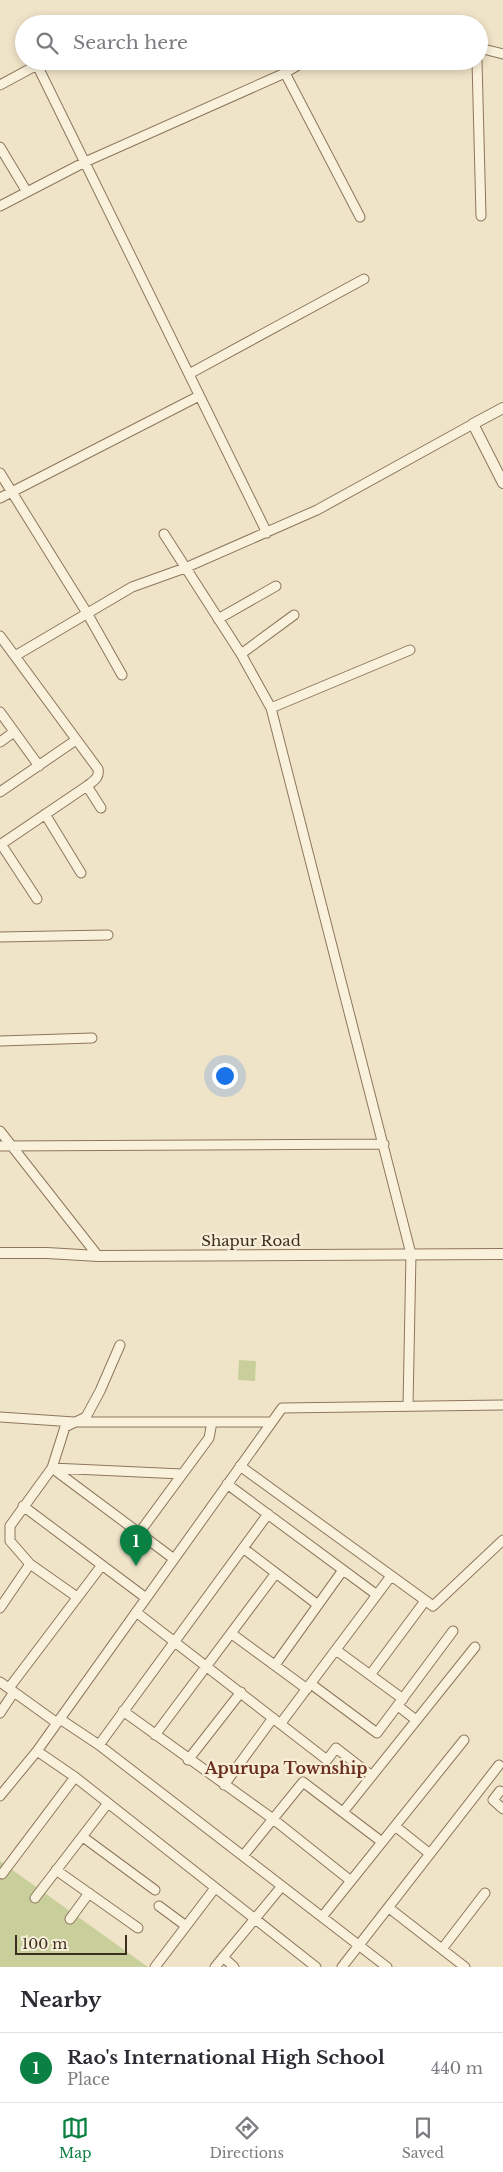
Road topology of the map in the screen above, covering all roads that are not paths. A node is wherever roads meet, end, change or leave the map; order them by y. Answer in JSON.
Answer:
{"nodes":[{"id":1,"x":488,"y":50,"type":"edge"},
{"id":2,"x":503,"y":54,"type":"edge"},
{"id":3,"x":28,"y":70,"type":"edge"},
{"id":4,"x":39,"y":70,"type":"edge"},
{"id":5,"x":290,"y":70,"type":"edge"},
{"id":6,"x":477,"y":70,"type":"edge"},
{"id":7,"x":285,"y":73,"type":"junction"},
{"id":8,"x":0,"y":85,"type":"edge"},
{"id":9,"x":0,"y":147,"type":"edge"},
{"id":10,"x":84,"y":162,"type":"junction"},
{"id":11,"x":27,"y":192,"type":"junction"},
{"id":12,"x":0,"y":206,"type":"edge"},
{"id":13,"x":481,"y":216,"type":"dead end"},
{"id":14,"x":360,"y":217,"type":"dead end"},
{"id":15,"x":364,"y":279,"type":"dead end"},
{"id":16,"x":189,"y":374,"type":"junction"},
{"id":17,"x":199,"y":396,"type":"junction"},
{"id":18,"x":503,"y":408,"type":"edge"},
{"id":19,"x":473,"y":424,"type":"junction"},
{"id":20,"x":0,"y":474,"type":"edge"},
{"id":21,"x":503,"y":483,"type":"edge"},
{"id":22,"x":11,"y":492,"type":"junction"},
{"id":23,"x":0,"y":498,"type":"edge"},
{"id":24,"x":267,"y":533,"type":"junction"},
{"id":25,"x":164,"y":534,"type":"dead end"},
{"id":26,"x":184,"y":568,"type":"junction"},
{"id":27,"x":276,"y":586,"type":"dead end"},
{"id":28,"x":87,"y":612,"type":"junction"},
{"id":29,"x":294,"y":615,"type":"dead end"},
{"id":30,"x":218,"y":619,"type":"junction"},
{"id":31,"x":0,"y":636,"type":"edge"},
{"id":32,"x":410,"y":650,"type":"dead end"},
{"id":33,"x":241,"y":654,"type":"junction"},
{"id":34,"x":15,"y":656,"type":"junction"},
{"id":35,"x":122,"y":675,"type":"dead end"},
{"id":36,"x":271,"y":708,"type":"junction"},
{"id":37,"x":0,"y":712,"type":"edge"},
{"id":38,"x":14,"y":732,"type":"junction"},
{"id":39,"x":76,"y":740,"type":"junction"},
{"id":40,"x":0,"y":742,"type":"edge"},
{"id":41,"x":39,"y":766,"type":"junction"},
{"id":42,"x":87,"y":786,"type":"junction"},
{"id":43,"x":0,"y":792,"type":"edge"},
{"id":44,"x":101,"y":808,"type":"dead end"},
{"id":45,"x":45,"y":814,"type":"junction"},
{"id":46,"x":0,"y":845,"type":"edge"},
{"id":47,"x":81,"y":873,"type":"dead end"},
{"id":48,"x":38,"y":899,"type":"dead end"},
{"id":49,"x":108,"y":935,"type":"dead end"},
{"id":50,"x":0,"y":937,"type":"edge"},
{"id":51,"x":92,"y":1038,"type":"dead end"},
{"id":52,"x":0,"y":1041,"type":"edge"},
{"id":53,"x":0,"y":1131,"type":"edge"},
{"id":54,"x":384,"y":1144,"type":"junction"},
{"id":55,"x":0,"y":1146,"type":"edge"},
{"id":56,"x":11,"y":1146,"type":"junction"},
{"id":57,"x":0,"y":1253,"type":"edge"},
{"id":58,"x":411,"y":1254,"type":"junction"},
{"id":59,"x":503,"y":1254,"type":"edge"},
{"id":60,"x":98,"y":1256,"type":"junction"},
{"id":61,"x":120,"y":1345,"type":"dead end"},
{"id":62,"x":503,"y":1405,"type":"edge"},
{"id":63,"x":408,"y":1406,"type":"junction"},
{"id":64,"x":0,"y":1417,"type":"edge"},
{"id":65,"x":74,"y":1422,"type":"junction"},
{"id":66,"x":212,"y":1422,"type":"junction"},
{"id":67,"x":272,"y":1422,"type":"junction"},
{"id":68,"x":240,"y":1466,"type":"junction"},
{"id":69,"x":52,"y":1468,"type":"junction"},
{"id":70,"x":182,"y":1474,"type":"junction"},
{"id":71,"x":228,"y":1484,"type":"junction"},
{"id":72,"x":23,"y":1506,"type":"junction"},
{"id":73,"x":268,"y":1514,"type":"junction"},
{"id":74,"x":139,"y":1533,"type":"junction"},
{"id":75,"x":503,"y":1540,"type":"edge"},
{"id":76,"x":243,"y":1548,"type":"junction"},
{"id":77,"x":174,"y":1559,"type":"junction"},
{"id":78,"x":30,"y":1564,"type":"junction"},
{"id":79,"x":102,"y":1565,"type":"junction"},
{"id":80,"x":343,"y":1570,"type":"junction"},
{"id":81,"x":276,"y":1573,"type":"junction"},
{"id":82,"x":391,"y":1576,"type":"junction"},
{"id":83,"x":377,"y":1595,"type":"junction"},
{"id":84,"x":77,"y":1597,"type":"junction"},
{"id":85,"x":146,"y":1598,"type":"junction"},
{"id":86,"x":425,"y":1601,"type":"junction"},
{"id":87,"x":318,"y":1604,"type":"junction"},
{"id":88,"x":0,"y":1608,"type":"edge"},
{"id":89,"x":136,"y":1612,"type":"junction"},
{"id":90,"x":453,"y":1631,"type":"dead end"},
{"id":91,"x":232,"y":1634,"type":"junction"},
{"id":92,"x":175,"y":1642,"type":"junction"},
{"id":93,"x":475,"y":1646,"type":"dead end"},
{"id":94,"x":336,"y":1650,"type":"junction"},
{"id":95,"x":275,"y":1665,"type":"junction"},
{"id":96,"x":208,"y":1667,"type":"junction"},
{"id":97,"x":370,"y":1675,"type":"junction"},
{"id":98,"x":0,"y":1682,"type":"edge"},
{"id":99,"x":309,"y":1686,"type":"junction"},
{"id":100,"x":12,"y":1690,"type":"junction"},
{"id":101,"x":240,"y":1692,"type":"junction"},
{"id":102,"x":400,"y":1702,"type":"junction"},
{"id":103,"x":123,"y":1711,"type":"junction"},
{"id":104,"x":0,"y":1713,"type":"edge"},
{"id":105,"x":277,"y":1720,"type":"junction"},
{"id":106,"x":416,"y":1720,"type":"junction"},
{"id":107,"x":58,"y":1721,"type":"junction"},
{"id":108,"x":155,"y":1735,"type":"junction"},
{"id":109,"x":464,"y":1740,"type":"dead end"},
{"id":110,"x":99,"y":1745,"type":"junction"},
{"id":111,"x":37,"y":1751,"type":"junction"},
{"id":112,"x":188,"y":1760,"type":"junction"},
{"id":113,"x":499,"y":1765,"type":"dead end"},
{"id":114,"x":372,"y":1776,"type":"junction"},
{"id":115,"x":74,"y":1777,"type":"junction"},
{"id":116,"x":488,"y":1782,"type":"junction"},
{"id":117,"x":224,"y":1785,"type":"junction"},
{"id":118,"x":501,"y":1789,"type":"edge"},
{"id":119,"x":480,"y":1791,"type":"junction"},
{"id":120,"x":0,"y":1796,"type":"edge"},
{"id":121,"x":493,"y":1800,"type":"junction"},
{"id":122,"x":108,"y":1803,"type":"junction"},
{"id":123,"x":503,"y":1809,"type":"edge"},
{"id":124,"x":343,"y":1812,"type":"junction"},
{"id":125,"x":273,"y":1819,"type":"junction"},
{"id":126,"x":395,"y":1826,"type":"junction"},
{"id":127,"x":83,"y":1837,"type":"junction"},
{"id":128,"x":382,"y":1842,"type":"junction"},
{"id":129,"x":430,"y":1854,"type":"junction"},
{"id":130,"x":243,"y":1856,"type":"junction"},
{"id":131,"x":56,"y":1870,"type":"junction"},
{"id":132,"x":2,"y":1874,"type":"dead end"},
{"id":133,"x":350,"y":1882,"type":"junction"},
{"id":134,"x":282,"y":1886,"type":"junction"},
{"id":135,"x":215,"y":1888,"type":"junction"},
{"id":136,"x":155,"y":1890,"type":"dead end"},
{"id":137,"x":89,"y":1893,"type":"junction"},
{"id":138,"x":485,"y":1893,"type":"dead end"},
{"id":139,"x":35,"y":1898,"type":"dead end"},
{"id":140,"x":159,"y":1906,"type":"dead end"},
{"id":141,"x":389,"y":1908,"type":"junction"},
{"id":142,"x":322,"y":1917,"type":"junction"},
{"id":143,"x":255,"y":1918,"type":"junction"},
{"id":144,"x":70,"y":1919,"type":"dead end"},
{"id":145,"x":186,"y":1926,"type":"junction"},
{"id":146,"x":138,"y":1928,"type":"dead end"},
{"id":147,"x":360,"y":1946,"type":"junction"},
{"id":148,"x":442,"y":1949,"type":"junction"},
{"id":149,"x":223,"y":1958,"type":"junction"},
{"id":150,"x":155,"y":1967,"type":"edge"},
{"id":151,"x":215,"y":1967,"type":"edge"},
{"id":152,"x":234,"y":1967,"type":"edge"},
{"id":153,"x":316,"y":1967,"type":"edge"},
{"id":154,"x":342,"y":1967,"type":"edge"},
{"id":155,"x":387,"y":1967,"type":"edge"},
{"id":156,"x":465,"y":1967,"type":"edge"}],
"edges":[{"from":1,"to":2,"type":"street"},
{"from":3,"to":8,"type":"street"},
{"from":4,"to":10,"type":"street"},
{"from":5,"to":7,"type":"street"},
{"from":6,"to":13,"type":"street"},
{"from":7,"to":10,"type":"street"},
{"from":7,"to":14,"type":"street"},
{"from":9,"to":11,"type":"street"},
{"from":10,"to":11,"type":"street"},
{"from":10,"to":16,"type":"street"},
{"from":11,"to":12,"type":"street"},
{"from":15,"to":16,"type":"street"},
{"from":16,"to":17,"type":"street"},
{"from":17,"to":22,"type":"street"},
{"from":17,"to":24,"type":"street"},
{"from":18,"to":19,"type":"street"},
{"from":19,"to":21,"type":"street"},
{"from":19,"to":24,"type":"street"},
{"from":20,"to":22,"type":"street"},
{"from":22,"to":23,"type":"street"},
{"from":22,"to":28,"type":"street"},
{"from":24,"to":26,"type":"street"},
{"from":25,"to":26,"type":"street"},
{"from":26,"to":28,"type":"street"},
{"from":26,"to":30,"type":"street"},
{"from":27,"to":30,"type":"street"},
{"from":28,"to":34,"type":"street"},
{"from":28,"to":35,"type":"street"},
{"from":29,"to":33,"type":"street"},
{"from":30,"to":33,"type":"street"},
{"from":31,"to":34,"type":"street"},
{"from":32,"to":36,"type":"street"},
{"from":33,"to":36,"type":"street"},
{"from":34,"to":39,"type":"street"},
{"from":36,"to":54,"type":"street"},
{"from":37,"to":38,"type":"street"},
{"from":38,"to":40,"type":"street"},
{"from":38,"to":41,"type":"street"},
{"from":39,"to":41,"type":"street"},
{"from":39,"to":42,"type":"street"},
{"from":41,"to":43,"type":"street"},
{"from":42,"to":44,"type":"street"},
{"from":42,"to":45,"type":"street"},
{"from":45,"to":46,"type":"street"},
{"from":45,"to":47,"type":"street"},
{"from":46,"to":48,"type":"street"},
{"from":49,"to":50,"type":"street"},
{"from":51,"to":52,"type":"street"},
{"from":53,"to":56,"type":"street"},
{"from":54,"to":56,"type":"street"},
{"from":54,"to":58,"type":"street"},
{"from":55,"to":56,"type":"street"},
{"from":56,"to":60,"type":"street"},
{"from":57,"to":60,"type":"street","name":"Shapur Road"},
{"from":58,"to":59,"type":"street","name":"Shapur Road"},
{"from":58,"to":60,"type":"street","name":"Shapur Road"},
{"from":58,"to":63,"type":"street"},
{"from":61,"to":65,"type":"street"},
{"from":62,"to":63,"type":"street"},
{"from":63,"to":67,"type":"street"},
{"from":64,"to":65,"type":"street"},
{"from":65,"to":66,"type":"street"},
{"from":65,"to":69,"type":"street"},
{"from":66,"to":67,"type":"street"},
{"from":66,"to":70,"type":"street"},
{"from":67,"to":68,"type":"street"},
{"from":68,"to":71,"type":"street"},
{"from":68,"to":82,"type":"street"},
{"from":69,"to":70,"type":"street"},
{"from":69,"to":72,"type":"street"},
{"from":69,"to":74,"type":"street"},
{"from":70,"to":74,"type":"street"},
{"from":71,"to":73,"type":"street"},
{"from":71,"to":77,"type":"street"},
{"from":72,"to":78,"type":"street"},
{"from":72,"to":79,"type":"street"},
{"from":73,"to":76,"type":"street"},
{"from":73,"to":80,"type":"street"},
{"from":74,"to":77,"type":"street"},
{"from":75,"to":86,"type":"street"},
{"from":76,"to":81,"type":"street"},
{"from":76,"to":92,"type":"street"},
{"from":77,"to":85,"type":"street"},
{"from":78,"to":84,"type":"street"},
{"from":78,"to":88,"type":"street"},
{"from":79,"to":84,"type":"street"},
{"from":79,"to":85,"type":"street"},
{"from":80,"to":83,"type":"street"},
{"from":80,"to":87,"type":"street"},
{"from":81,"to":87,"type":"street"},
{"from":81,"to":91,"type":"street"},
{"from":82,"to":83,"type":"street"},
{"from":82,"to":86,"type":"street"},
{"from":83,"to":94,"type":"street"},
{"from":84,"to":100,"type":"street"},
{"from":85,"to":89,"type":"street"},
{"from":86,"to":97,"type":"street"},
{"from":87,"to":95,"type":"street"},
{"from":89,"to":92,"type":"street"},
{"from":89,"to":107,"type":"street"},
{"from":90,"to":102,"type":"street"},
{"from":91,"to":95,"type":"street"},
{"from":91,"to":96,"type":"street"},
{"from":92,"to":96,"type":"street"},
{"from":92,"to":103,"type":"street"},
{"from":93,"to":106,"type":"street"},
{"from":94,"to":97,"type":"street"},
{"from":94,"to":99,"type":"street"},
{"from":95,"to":99,"type":"street"},
{"from":96,"to":101,"type":"street"},
{"from":96,"to":108,"type":"street"},
{"from":97,"to":102,"type":"street"},
{"from":98,"to":100,"type":"street"},
{"from":99,"to":102,"type":"street"},
{"from":99,"to":105,"type":"street"},
{"from":100,"to":104,"type":"street"},
{"from":100,"to":107,"type":"street"},
{"from":101,"to":105,"type":"street"},
{"from":101,"to":112,"type":"street"},
{"from":102,"to":106,"type":"street"},
{"from":103,"to":108,"type":"street"},
{"from":103,"to":110,"type":"street"},
{"from":105,"to":114,"type":"street"},
{"from":105,"to":117,"type":"street"},
{"from":106,"to":114,"type":"street"},
{"from":107,"to":110,"type":"street"},
{"from":107,"to":111,"type":"street"},
{"from":108,"to":112,"type":"street"},
{"from":109,"to":126,"type":"street"},
{"from":110,"to":130,"type":"street"},
{"from":111,"to":115,"type":"street"},
{"from":111,"to":120,"type":"street"},
{"from":112,"to":117,"type":"street"},
{"from":113,"to":116,"type":"street"},
{"from":114,"to":124,"type":"street"},
{"from":115,"to":122,"type":"street"},
{"from":115,"to":132,"type":"street"},
{"from":116,"to":118,"type":"street"},
{"from":116,"to":119,"type":"street"},
{"from":117,"to":125,"type":"street"},
{"from":118,"to":121,"type":"street"},
{"from":119,"to":121,"type":"street"},
{"from":119,"to":129,"type":"street"},
{"from":121,"to":123,"type":"street"},
{"from":122,"to":127,"type":"street"},
{"from":122,"to":135,"type":"street"},
{"from":124,"to":125,"type":"street"},
{"from":124,"to":128,"type":"street"},
{"from":125,"to":130,"type":"street"},
{"from":125,"to":133,"type":"street"},
{"from":126,"to":128,"type":"street"},
{"from":126,"to":129,"type":"street"},
{"from":127,"to":131,"type":"street"},
{"from":127,"to":136,"type":"street"},
{"from":128,"to":133,"type":"street"},
{"from":129,"to":141,"type":"street"},
{"from":130,"to":134,"type":"street"},
{"from":131,"to":137,"type":"street"},
{"from":131,"to":139,"type":"street"},
{"from":133,"to":142,"type":"street"},
{"from":134,"to":142,"type":"street"},
{"from":134,"to":143,"type":"street"},
{"from":135,"to":143,"type":"street"},
{"from":135,"to":145,"type":"street"},
{"from":137,"to":144,"type":"street"},
{"from":137,"to":146,"type":"street"},
{"from":138,"to":148,"type":"street"},
{"from":140,"to":145,"type":"street"},
{"from":141,"to":147,"type":"street"},
{"from":141,"to":148,"type":"street"},
{"from":142,"to":147,"type":"street"},
{"from":143,"to":149,"type":"street"},
{"from":143,"to":153,"type":"street"},
{"from":145,"to":150,"type":"street"},
{"from":147,"to":154,"type":"street"},
{"from":147,"to":155,"type":"street"},
{"from":148,"to":156,"type":"street"},
{"from":149,"to":151,"type":"street"},
{"from":149,"to":152,"type":"street"}]}
